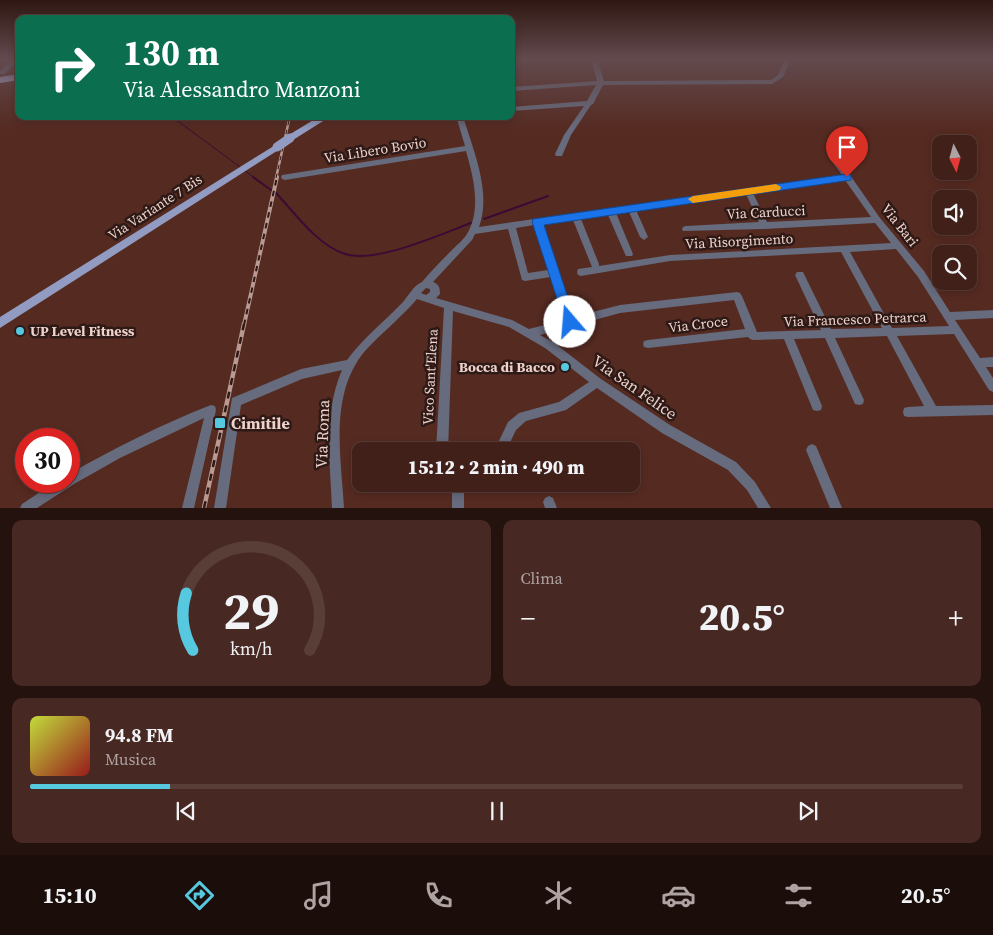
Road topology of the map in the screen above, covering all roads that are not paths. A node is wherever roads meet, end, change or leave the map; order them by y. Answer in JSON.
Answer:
{"nodes":[{"id":1,"x":601,"y":83,"type":"junction"},
{"id":2,"x":651,"y":83,"type":"edge"},
{"id":3,"x":515,"y":89,"type":"edge"},
{"id":4,"x":592,"y":103,"type":"junction"},
{"id":5,"x":515,"y":109,"type":"edge"},
{"id":6,"x":320,"y":120,"type":"edge"},
{"id":7,"x":459,"y":120,"type":"edge"},
{"id":8,"x":468,"y":148,"type":"junction"},
{"id":9,"x":559,"y":154,"type":"dead end"},
{"id":10,"x":833,"y":157,"type":"dead end"},
{"id":11,"x":285,"y":177,"type":"dead end"},
{"id":12,"x":847,"y":177,"type":"junction"},
{"id":13,"x":748,"y":191,"type":"junction"},
{"id":14,"x":630,"y":208,"type":"junction"},
{"id":15,"x":611,"y":211,"type":"junction"},
{"id":16,"x":576,"y":216,"type":"junction"},
{"id":17,"x":878,"y":220,"type":"junction"},
{"id":18,"x":537,"y":222,"type":"junction"},
{"id":19,"x":511,"y":226,"type":"junction"},
{"id":20,"x":765,"y":226,"type":"junction"},
{"id":21,"x":686,"y":229,"type":"dead end"},
{"id":22,"x":474,"y":231,"type":"junction"},
{"id":23,"x":644,"y":237,"type":"dead end"},
{"id":24,"x":899,"y":246,"type":"junction"},
{"id":25,"x":844,"y":249,"type":"junction"},
{"id":26,"x":629,"y":254,"type":"dead end"},
{"id":27,"x":595,"y":264,"type":"dead end"},
{"id":28,"x":440,"y":267,"type":"junction"},
{"id":29,"x":581,"y":272,"type":"dead end"},
{"id":30,"x":554,"y":273,"type":"junction"},
{"id":31,"x":800,"y":275,"type":"dead end"},
{"id":32,"x":436,"y":289,"type":"junction"},
{"id":33,"x":423,"y":292,"type":"junction"},
{"id":34,"x":447,"y":304,"type":"junction"},
{"id":35,"x":993,"y":314,"type":"edge"},
{"id":36,"x":948,"y":316,"type":"junction"},
{"id":37,"x":570,"y":322,"type":"junction"},
{"id":38,"x":0,"y":323,"type":"edge"},
{"id":39,"x":956,"y":330,"type":"junction"},
{"id":40,"x":889,"y":332,"type":"junction"},
{"id":41,"x":530,"y":333,"type":"junction"},
{"id":42,"x":753,"y":334,"type":"junction"},
{"id":43,"x":828,"y":334,"type":"junction"},
{"id":44,"x":787,"y":335,"type":"junction"},
{"id":45,"x":648,"y":344,"type":"dead end"},
{"id":46,"x":993,"y":362,"type":"edge"},
{"id":47,"x":977,"y":363,"type":"junction"},
{"id":48,"x":350,"y":364,"type":"junction"},
{"id":49,"x":597,"y":382,"type":"junction"},
{"id":50,"x":993,"y":387,"type":"edge"},
{"id":51,"x":859,"y":400,"type":"dead end"},
{"id":52,"x":817,"y":406,"type":"dead end"},
{"id":53,"x":932,"y":410,"type":"junction"},
{"id":54,"x":993,"y":410,"type":"edge"},
{"id":55,"x":908,"y":412,"type":"dead end"},
{"id":56,"x":442,"y":442,"type":"edge"},
{"id":57,"x":504,"y":442,"type":"edge"},
{"id":58,"x":812,"y":450,"type":"dead end"},
{"id":59,"x":458,"y":492,"type":"edge"},
{"id":60,"x":26,"y":508,"type":"edge"},
{"id":61,"x":188,"y":508,"type":"edge"},
{"id":62,"x":220,"y":508,"type":"edge"},
{"id":63,"x":338,"y":508,"type":"edge"},
{"id":64,"x":458,"y":508,"type":"edge"},
{"id":65,"x":765,"y":508,"type":"edge"},
{"id":66,"x":836,"y":508,"type":"edge"}],
"edges":[{"from":1,"to":2,"type":"street"},
{"from":1,"to":3,"type":"street"},
{"from":1,"to":4,"type":"street"},
{"from":4,"to":5,"type":"street"},
{"from":4,"to":9,"type":"street"},
{"from":6,"to":38,"type":"main road","name":"Via Variante 7 Bis","bridge":true},
{"from":7,"to":8,"type":"street"},
{"from":8,"to":11,"type":"street","name":"Via Libero Bovio"},
{"from":8,"to":22,"type":"street"},
{"from":10,"to":12,"type":"street","name":"Via Bari"},
{"from":12,"to":13,"type":"street"},
{"from":12,"to":17,"type":"street","name":"Via Bari"},
{"from":13,"to":14,"type":"street"},
{"from":13,"to":20,"type":"street"},
{"from":14,"to":15,"type":"street"},
{"from":14,"to":23,"type":"street"},
{"from":15,"to":16,"type":"street"},
{"from":15,"to":26,"type":"street"},
{"from":16,"to":18,"type":"street"},
{"from":16,"to":27,"type":"street"},
{"from":17,"to":20,"type":"street","name":"Via Carducci"},
{"from":17,"to":24,"type":"street","name":"Via Bari"},
{"from":18,"to":19,"type":"street"},
{"from":18,"to":30,"type":"street"},
{"from":19,"to":22,"type":"street"},
{"from":19,"to":30,"type":"street"},
{"from":20,"to":21,"type":"street","name":"Via Carducci"},
{"from":22,"to":28,"type":"street"},
{"from":24,"to":25,"type":"street","name":"Via Risorgimento"},
{"from":24,"to":36,"type":"street","name":"Via Bari"},
{"from":25,"to":29,"type":"street","name":"Via Risorgimento"},
{"from":25,"to":40,"type":"street"},
{"from":28,"to":32,"type":"street"},
{"from":28,"to":33,"type":"street"},
{"from":30,"to":37,"type":"street"},
{"from":31,"to":43,"type":"street"},
{"from":32,"to":33,"type":"street"},
{"from":32,"to":34,"type":"street"},
{"from":33,"to":34,"type":"street","name":"Via San Felice"},
{"from":33,"to":48,"type":"street","name":"Via Roma"},
{"from":34,"to":41,"type":"street","name":"Via San Felice"},
{"from":34,"to":56,"type":"street","name":"Vico Sant'Elena"},
{"from":35,"to":36,"type":"street"},
{"from":36,"to":39,"type":"street","name":"Via Bari"},
{"from":37,"to":41,"type":"street"},
{"from":37,"to":42,"type":"street"},
{"from":39,"to":40,"type":"street","name":"Via Francesco Petrarca"},
{"from":39,"to":47,"type":"street","name":"Via Bari"},
{"from":40,"to":43,"type":"street","name":"Via Francesco Petrarca"},
{"from":40,"to":53,"type":"street"},
{"from":41,"to":49,"type":"street","name":"Via San Felice"},
{"from":42,"to":44,"type":"street","name":"Via Francesco Petrarca"},
{"from":42,"to":45,"type":"street","name":"Via Croce"},
{"from":43,"to":44,"type":"street","name":"Via Francesco Petrarca"},
{"from":43,"to":51,"type":"street"},
{"from":44,"to":52,"type":"street"},
{"from":46,"to":47,"type":"street"},
{"from":47,"to":50,"type":"street","name":"Via Bari"},
{"from":48,"to":62,"type":"street"},
{"from":48,"to":63,"type":"street","name":"Via Roma"},
{"from":49,"to":57,"type":"street"},
{"from":49,"to":65,"type":"street","name":"Via San Felice"},
{"from":53,"to":54,"type":"street"},
{"from":53,"to":55,"type":"street"},
{"from":58,"to":66,"type":"street"},
{"from":59,"to":64,"type":"street"},
{"from":60,"to":61,"type":"street"}]}
